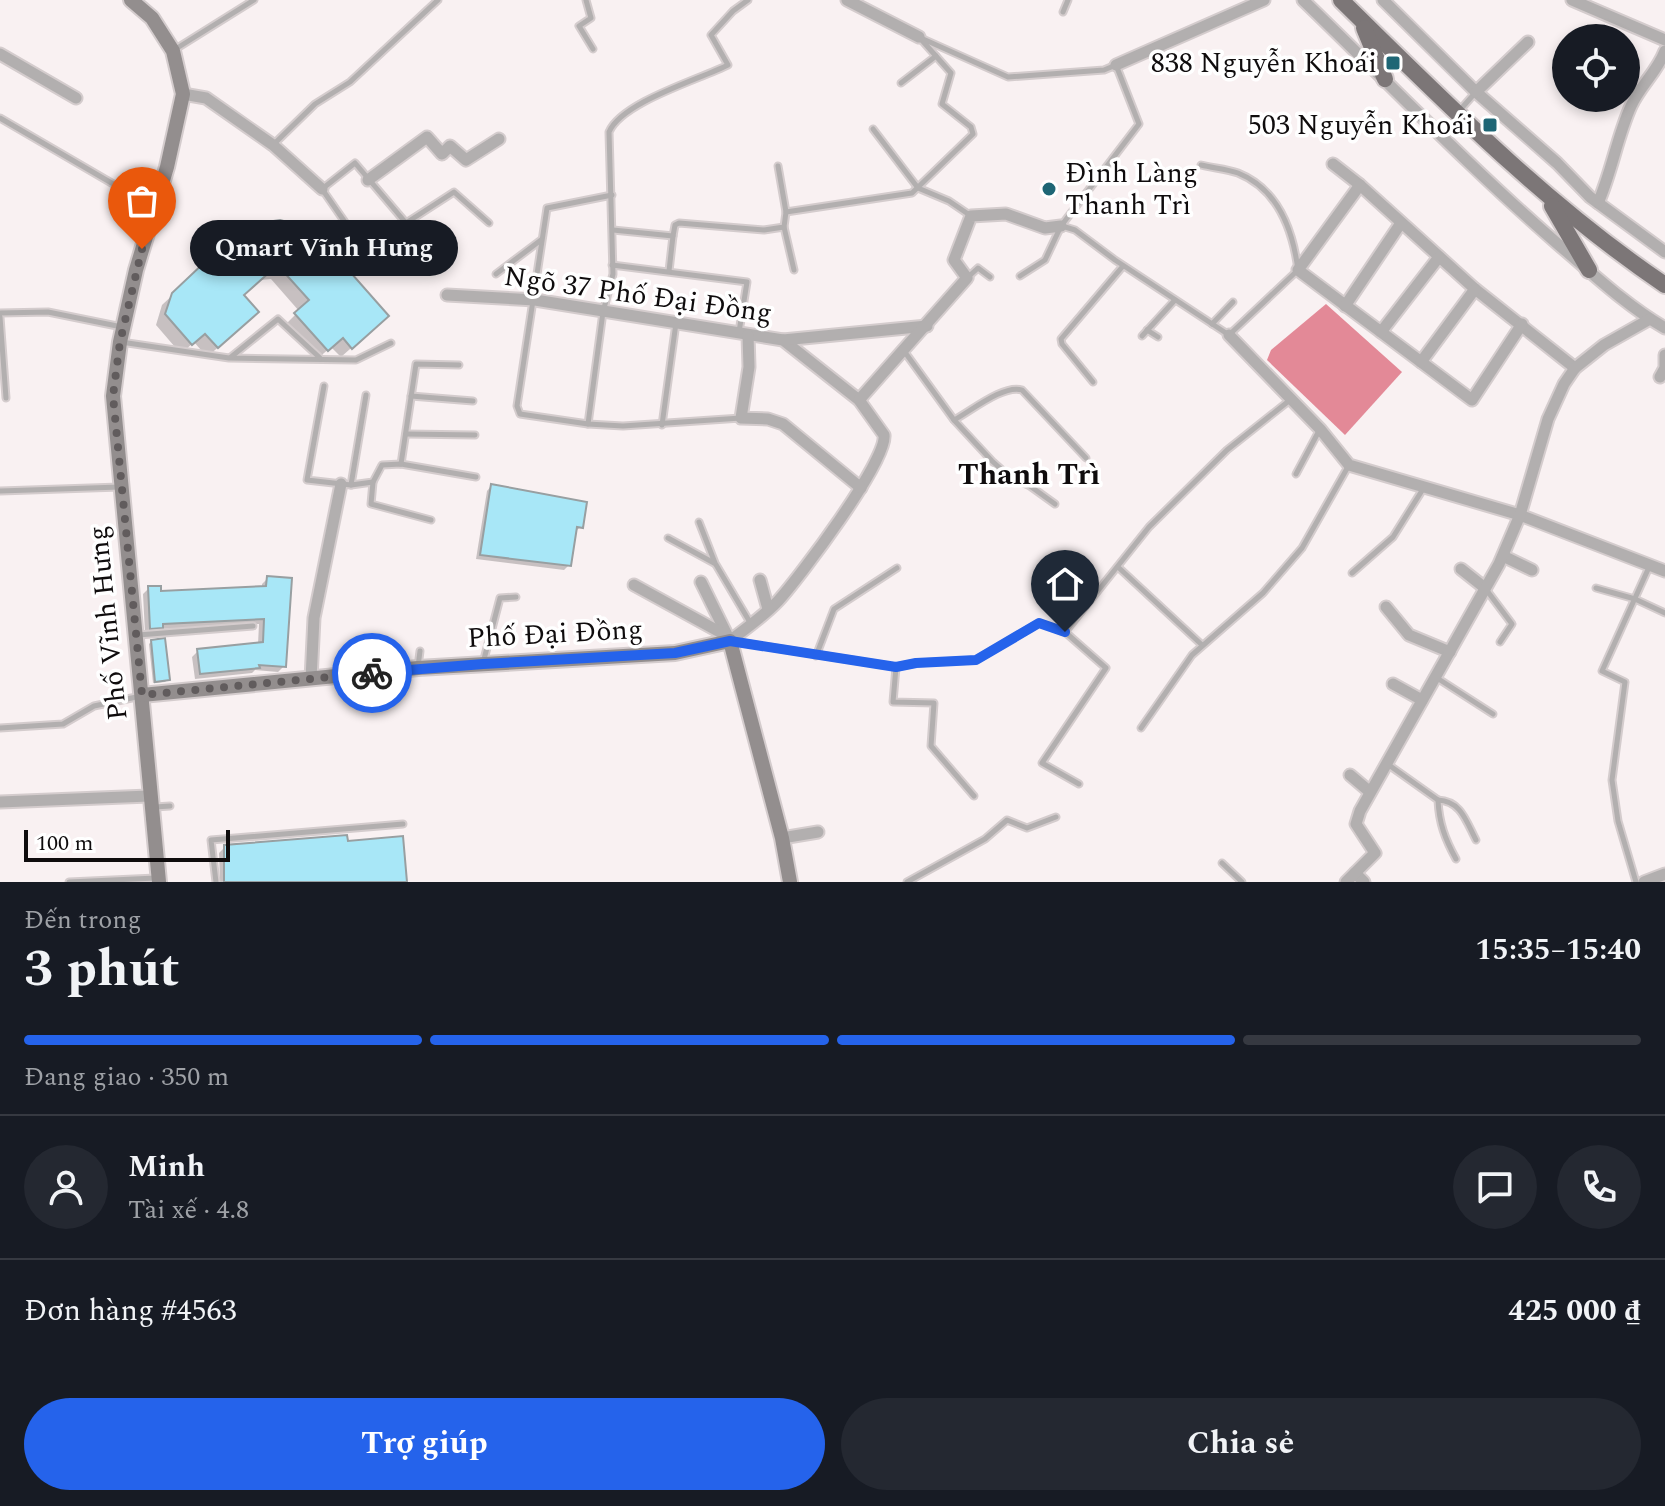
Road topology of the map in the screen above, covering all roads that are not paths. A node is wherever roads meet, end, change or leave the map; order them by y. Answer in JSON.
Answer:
{"nodes":[{"id":1,"x":131,"y":0,"type":"edge"},
{"id":2,"x":254,"y":0,"type":"edge"},
{"id":3,"x":438,"y":0,"type":"edge"},
{"id":4,"x":586,"y":0,"type":"edge"},
{"id":5,"x":748,"y":0,"type":"edge"},
{"id":6,"x":847,"y":0,"type":"edge"},
{"id":7,"x":1068,"y":0,"type":"edge"},
{"id":8,"x":1264,"y":0,"type":"edge"},
{"id":9,"x":1303,"y":0,"type":"edge"},
{"id":10,"x":1324,"y":0,"type":"edge"},
{"id":11,"x":1383,"y":0,"type":"edge"},
{"id":12,"x":1572,"y":0,"type":"edge"},
{"id":13,"x":1350,"y":10,"type":"edge"},
{"id":14,"x":1063,"y":12,"type":"dead end"},
{"id":15,"x":919,"y":37,"type":"junction"},
{"id":16,"x":1665,"y":40,"type":"edge"},
{"id":17,"x":1528,"y":42,"type":"dead end"},
{"id":18,"x":593,"y":49,"type":"dead end"},
{"id":19,"x":173,"y":51,"type":"junction"},
{"id":20,"x":1665,"y":51,"type":"edge"},
{"id":21,"x":0,"y":54,"type":"edge"},
{"id":22,"x":936,"y":56,"type":"junction"},
{"id":23,"x":1116,"y":65,"type":"junction"},
{"id":24,"x":1385,"y":79,"type":"junction"},
{"id":25,"x":901,"y":83,"type":"dead end"},
{"id":26,"x":1476,"y":92,"type":"junction"},
{"id":27,"x":183,"y":94,"type":"junction"},
{"id":28,"x":76,"y":98,"type":"dead end"},
{"id":29,"x":1458,"y":112,"type":"junction"},
{"id":30,"x":0,"y":118,"type":"edge"},
{"id":31,"x":873,"y":129,"type":"dead end"},
{"id":32,"x":499,"y":139,"type":"dead end"},
{"id":33,"x":273,"y":145,"type":"junction"},
{"id":34,"x":1333,"y":164,"type":"dead end"},
{"id":35,"x":1201,"y":165,"type":"dead end"},
{"id":36,"x":778,"y":166,"type":"dead end"},
{"id":37,"x":368,"y":180,"type":"junction"},
{"id":38,"x":1360,"y":185,"type":"junction"},
{"id":39,"x":918,"y":188,"type":"junction"},
{"id":40,"x":322,"y":189,"type":"junction"},
{"id":41,"x":1545,"y":194,"type":"junction"},
{"id":42,"x":612,"y":195,"type":"junction"},
{"id":43,"x":1598,"y":203,"type":"junction"},
{"id":44,"x":153,"y":208,"type":"junction"},
{"id":45,"x":786,"y":212,"type":"junction"},
{"id":46,"x":971,"y":216,"type":"junction"},
{"id":47,"x":489,"y":223,"type":"dead end"},
{"id":48,"x":1401,"y":223,"type":"junction"},
{"id":49,"x":1061,"y":226,"type":"junction"},
{"id":50,"x":784,"y":227,"type":"junction"},
{"id":51,"x":613,"y":230,"type":"junction"},
{"id":52,"x":673,"y":236,"type":"junction"},
{"id":53,"x":542,"y":239,"type":"junction"},
{"id":54,"x":1665,"y":252,"type":"edge"},
{"id":55,"x":1439,"y":257,"type":"junction"},
{"id":56,"x":612,"y":265,"type":"junction"},
{"id":57,"x":1123,"y":266,"type":"junction"},
{"id":58,"x":402,"y":270,"type":"dead end"},
{"id":59,"x":794,"y":270,"type":"dead end"},
{"id":60,"x":1298,"y":270,"type":"junction"},
{"id":61,"x":1589,"y":270,"type":"junction"},
{"id":62,"x":669,"y":271,"type":"junction"},
{"id":63,"x":496,"y":274,"type":"dead end"},
{"id":64,"x":1020,"y":276,"type":"dead end"},
{"id":65,"x":990,"y":277,"type":"dead end"},
{"id":66,"x":967,"y":278,"type":"junction"},
{"id":67,"x":1665,"y":285,"type":"edge"},
{"id":68,"x":1475,"y":289,"type":"junction"},
{"id":69,"x":447,"y":295,"type":"dead end"},
{"id":70,"x":535,"y":300,"type":"junction"},
{"id":71,"x":1175,"y":300,"type":"junction"},
{"id":72,"x":1233,"y":302,"type":"dead end"},
{"id":73,"x":1345,"y":306,"type":"junction"},
{"id":74,"x":603,"y":312,"type":"junction"},
{"id":75,"x":0,"y":315,"type":"edge"},
{"id":76,"x":1650,"y":319,"type":"junction"},
{"id":77,"x":676,"y":322,"type":"junction"},
{"id":78,"x":1212,"y":324,"type":"junction"},
{"id":79,"x":1522,"y":324,"type":"junction"},
{"id":80,"x":927,"y":326,"type":"junction"},
{"id":81,"x":1665,"y":328,"type":"edge"},
{"id":82,"x":1147,"y":330,"type":"junction"},
{"id":83,"x":1381,"y":332,"type":"junction"},
{"id":84,"x":743,"y":334,"type":"junction"},
{"id":85,"x":122,"y":335,"type":"junction"},
{"id":86,"x":1229,"y":335,"type":"junction"},
{"id":87,"x":1142,"y":336,"type":"dead end"},
{"id":88,"x":1158,"y":337,"type":"dead end"},
{"id":89,"x":783,"y":340,"type":"junction"},
{"id":90,"x":391,"y":343,"type":"dead end"},
{"id":91,"x":904,"y":351,"type":"junction"},
{"id":92,"x":1665,"y":355,"type":"edge"},
{"id":93,"x":229,"y":358,"type":"junction"},
{"id":94,"x":320,"y":359,"type":"junction"},
{"id":95,"x":1421,"y":362,"type":"junction"},
{"id":96,"x":459,"y":365,"type":"dead end"},
{"id":97,"x":1575,"y":368,"type":"junction"},
{"id":98,"x":1660,"y":377,"type":"dead end"},
{"id":99,"x":1093,"y":382,"type":"dead end"},
{"id":100,"x":324,"y":386,"type":"dead end"},
{"id":101,"x":366,"y":395,"type":"dead end"},
{"id":102,"x":411,"y":396,"type":"junction"},
{"id":103,"x":6,"y":398,"type":"dead end"},
{"id":104,"x":1291,"y":399,"type":"junction"},
{"id":105,"x":859,"y":400,"type":"junction"},
{"id":106,"x":473,"y":401,"type":"dead end"},
{"id":107,"x":741,"y":418,"type":"junction"},
{"id":108,"x":954,"y":420,"type":"junction"},
{"id":109,"x":588,"y":424,"type":"junction"},
{"id":110,"x":662,"y":425,"type":"junction"},
{"id":111,"x":1320,"y":429,"type":"junction"},
{"id":112,"x":406,"y":434,"type":"junction"},
{"id":113,"x":475,"y":435,"type":"dead end"},
{"id":114,"x":1086,"y":458,"type":"dead end"},
{"id":115,"x":401,"y":464,"type":"junction"},
{"id":116,"x":1349,"y":465,"type":"junction"},
{"id":117,"x":1296,"y":474,"type":"dead end"},
{"id":118,"x":476,"y":477,"type":"dead end"},
{"id":119,"x":373,"y":482,"type":"junction"},
{"id":120,"x":346,"y":484,"type":"junction"},
{"id":121,"x":121,"y":487,"type":"junction"},
{"id":122,"x":1425,"y":487,"type":"junction"},
{"id":123,"x":861,"y":488,"type":"junction"},
{"id":124,"x":0,"y":491,"type":"edge"},
{"id":125,"x":1055,"y":504,"type":"dead end"},
{"id":126,"x":1520,"y":515,"type":"junction"},
{"id":127,"x":431,"y":520,"type":"dead end"},
{"id":128,"x":699,"y":522,"type":"dead end"},
{"id":129,"x":668,"y":538,"type":"dead end"},
{"id":130,"x":1503,"y":556,"type":"junction"},
{"id":131,"x":715,"y":563,"type":"junction"},
{"id":132,"x":1650,"y":565,"type":"junction"},
{"id":133,"x":1118,"y":567,"type":"junction"},
{"id":134,"x":897,"y":568,"type":"dead end"},
{"id":135,"x":1461,"y":569,"type":"dead end"},
{"id":136,"x":1532,"y":570,"type":"dead end"},
{"id":137,"x":1665,"y":571,"type":"edge"},
{"id":138,"x":1352,"y":573,"type":"dead end"},
{"id":139,"x":760,"y":580,"type":"dead end"},
{"id":140,"x":701,"y":582,"type":"dead end"},
{"id":141,"x":634,"y":585,"type":"dead end"},
{"id":142,"x":1485,"y":588,"type":"junction"},
{"id":143,"x":1596,"y":588,"type":"dead end"},
{"id":144,"x":516,"y":597,"type":"dead end"},
{"id":145,"x":1635,"y":599,"type":"junction"},
{"id":146,"x":1386,"y":607,"type":"dead end"},
{"id":147,"x":768,"y":609,"type":"junction"},
{"id":148,"x":1665,"y":613,"type":"edge"},
{"id":149,"x":751,"y":624,"type":"junction"},
{"id":150,"x":253,"y":626,"type":"dead end"},
{"id":151,"x":1065,"y":632,"type":"junction"},
{"id":152,"x":137,"y":635,"type":"junction"},
{"id":153,"x":729,"y":639,"type":"junction"},
{"id":154,"x":1500,"y":642,"type":"dead end"},
{"id":155,"x":1202,"y":645,"type":"junction"},
{"id":156,"x":420,"y":651,"type":"dead end"},
{"id":157,"x":1450,"y":652,"type":"junction"},
{"id":158,"x":816,"y":656,"type":"junction"},
{"id":159,"x":483,"y":664,"type":"junction"},
{"id":160,"x":896,"y":667,"type":"junction"},
{"id":161,"x":418,"y":668,"type":"junction"},
{"id":162,"x":1436,"y":678,"type":"junction"},
{"id":163,"x":311,"y":679,"type":"junction"},
{"id":164,"x":1393,"y":684,"type":"dead end"},
{"id":165,"x":142,"y":695,"type":"junction"},
{"id":166,"x":1422,"y":700,"type":"junction"},
{"id":167,"x":1493,"y":714,"type":"dead end"},
{"id":168,"x":0,"y":728,"type":"edge"},
{"id":169,"x":1141,"y":728,"type":"dead end"},
{"id":170,"x":1386,"y":763,"type":"junction"},
{"id":171,"x":1350,"y":775,"type":"dead end"},
{"id":172,"x":1079,"y":784,"type":"dead end"},
{"id":173,"x":1370,"y":792,"type":"junction"},
{"id":174,"x":974,"y":796,"type":"dead end"},
{"id":175,"x":1438,"y":800,"type":"junction"},
{"id":176,"x":0,"y":802,"type":"edge"},
{"id":177,"x":149,"y":802,"type":"junction"},
{"id":178,"x":170,"y":806,"type":"dead end"},
{"id":179,"x":1056,"y":817,"type":"dead end"},
{"id":180,"x":403,"y":824,"type":"dead end"},
{"id":181,"x":818,"y":832,"type":"dead end"},
{"id":182,"x":782,"y":838,"type":"junction"},
{"id":183,"x":1476,"y":840,"type":"dead end"},
{"id":184,"x":1456,"y":859,"type":"dead end"},
{"id":185,"x":1222,"y":863,"type":"dead end"},
{"id":186,"x":1355,"y":873,"type":"junction"},
{"id":187,"x":1665,"y":874,"type":"edge"},
{"id":188,"x":158,"y":880,"type":"edge"},
{"id":189,"x":69,"y":882,"type":"edge"},
{"id":190,"x":216,"y":882,"type":"edge"},
{"id":191,"x":790,"y":882,"type":"edge"},
{"id":192,"x":907,"y":882,"type":"edge"},
{"id":193,"x":1242,"y":882,"type":"edge"},
{"id":194,"x":1346,"y":882,"type":"edge"},
{"id":195,"x":1364,"y":882,"type":"edge"},
{"id":196,"x":1636,"y":882,"type":"edge"},
{"id":197,"x":1644,"y":882,"type":"edge"}],
"edges":[{"from":1,"to":19,"type":"main road","name":"Phố Vĩnh Hưng"},
{"from":2,"to":19,"type":"lane"},
{"from":3,"to":33,"type":"lane"},
{"from":4,"to":18,"type":"lane"},
{"from":5,"to":42,"type":"lane"},
{"from":6,"to":15,"type":"street"},
{"from":7,"to":14,"type":"lane"},
{"from":8,"to":23,"type":"street"},
{"from":9,"to":24,"type":"street"},
{"from":10,"to":13,"type":"main road"},
{"from":11,"to":26,"type":"street"},
{"from":12,"to":16,"type":"street"},
{"from":13,"to":24,"type":"main road"},
{"from":13,"to":29,"type":"main road"},
{"from":15,"to":22,"type":"lane"},
{"from":15,"to":23,"type":"lane"},
{"from":17,"to":26,"type":"street"},
{"from":19,"to":27,"type":"main road","name":"Phố Vĩnh Hưng"},
{"from":20,"to":43,"type":"street"},
{"from":21,"to":28,"type":"street"},
{"from":22,"to":25,"type":"lane"},
{"from":22,"to":39,"type":"lane"},
{"from":23,"to":49,"type":"lane"},
{"from":24,"to":61,"type":"street"},
{"from":26,"to":29,"type":"lane"},
{"from":26,"to":43,"type":"street"},
{"from":27,"to":33,"type":"street"},
{"from":27,"to":44,"type":"main road","name":"Phố Vĩnh Hưng"},
{"from":29,"to":41,"type":"main road"},
{"from":30,"to":44,"type":"lane"},
{"from":31,"to":39,"type":"lane"},
{"from":32,"to":37,"type":"street"},
{"from":33,"to":40,"type":"street"},
{"from":34,"to":38,"type":"street"},
{"from":35,"to":60,"type":"lane"},
{"from":36,"to":45,"type":"lane"},
{"from":37,"to":40,"type":"lane"},
{"from":37,"to":47,"type":"lane"},
{"from":38,"to":48,"type":"street"},
{"from":38,"to":60,"type":"street"},
{"from":39,"to":45,"type":"lane"},
{"from":39,"to":46,"type":"lane"},
{"from":40,"to":58,"type":"lane"},
{"from":41,"to":61,"type":"main road"},
{"from":41,"to":67,"type":"main road"},
{"from":42,"to":51,"type":"lane"},
{"from":42,"to":53,"type":"lane"},
{"from":43,"to":54,"type":"street"},
{"from":44,"to":85,"type":"main road","name":"Phố Vĩnh Hưng"},
{"from":45,"to":50,"type":"lane"},
{"from":46,"to":49,"type":"street"},
{"from":46,"to":66,"type":"street"},
{"from":48,"to":55,"type":"street"},
{"from":48,"to":73,"type":"street"},
{"from":49,"to":57,"type":"lane"},
{"from":49,"to":64,"type":"lane"},
{"from":50,"to":52,"type":"lane"},
{"from":50,"to":59,"type":"lane"},
{"from":51,"to":52,"type":"lane"},
{"from":51,"to":56,"type":"lane"},
{"from":52,"to":62,"type":"lane"},
{"from":53,"to":63,"type":"lane"},
{"from":53,"to":70,"type":"lane"},
{"from":55,"to":68,"type":"street"},
{"from":55,"to":83,"type":"street"},
{"from":56,"to":62,"type":"lane"},
{"from":56,"to":74,"type":"lane"},
{"from":57,"to":71,"type":"lane"},
{"from":57,"to":99,"type":"lane"},
{"from":60,"to":73,"type":"street"},
{"from":60,"to":86,"type":"lane"},
{"from":61,"to":76,"type":"street"},
{"from":62,"to":84,"type":"lane"},
{"from":65,"to":66,"type":"lane"},
{"from":66,"to":80,"type":"street"},
{"from":68,"to":79,"type":"street"},
{"from":68,"to":95,"type":"street"},
{"from":69,"to":70,"type":"street","name":"Ngõ 37 Phố Đại Đồng"},
{"from":70,"to":74,"type":"street","name":"Ngõ 37 Phố Đại Đồng"},
{"from":70,"to":109,"type":"lane"},
{"from":71,"to":78,"type":"lane"},
{"from":71,"to":82,"type":"lane"},
{"from":72,"to":78,"type":"lane"},
{"from":73,"to":83,"type":"street"},
{"from":74,"to":77,"type":"street","name":"Ngõ 37 Phố Đại Đồng"},
{"from":74,"to":109,"type":"lane"},
{"from":75,"to":85,"type":"lane"},
{"from":75,"to":103,"type":"lane"},
{"from":76,"to":81,"type":"street"},
{"from":76,"to":97,"type":"street"},
{"from":77,"to":84,"type":"street","name":"Ngõ 37 Phố Đại Đồng"},
{"from":77,"to":110,"type":"lane"},
{"from":78,"to":86,"type":"lane"},
{"from":79,"to":95,"type":"street"},
{"from":79,"to":97,"type":"street"},
{"from":80,"to":89,"type":"street"},
{"from":80,"to":91,"type":"street"},
{"from":82,"to":87,"type":"lane"},
{"from":82,"to":88,"type":"lane"},
{"from":83,"to":95,"type":"street"},
{"from":84,"to":89,"type":"street","name":"Ngõ 37 Phố Đại Đồng"},
{"from":84,"to":107,"type":"street"},
{"from":85,"to":93,"type":"lane"},
{"from":85,"to":121,"type":"main road","name":"Phố Vĩnh Hưng"},
{"from":86,"to":104,"type":"street"},
{"from":89,"to":105,"type":"street","name":"Ngõ 37 Phố Đại Đồng"},
{"from":90,"to":94,"type":"lane"},
{"from":91,"to":105,"type":"street"},
{"from":91,"to":108,"type":"lane"},
{"from":92,"to":98,"type":"street"},
{"from":93,"to":94,"type":"lane"},
{"from":93,"to":94,"type":"lane"},
{"from":96,"to":102,"type":"lane"},
{"from":97,"to":126,"type":"street"},
{"from":100,"to":120,"type":"lane"},
{"from":101,"to":120,"type":"lane"},
{"from":102,"to":106,"type":"lane"},
{"from":102,"to":112,"type":"lane"},
{"from":104,"to":111,"type":"street"},
{"from":104,"to":133,"type":"lane"},
{"from":105,"to":123,"type":"street","name":"Ngõ 37 Phố Đại Đồng"},
{"from":107,"to":110,"type":"lane"},
{"from":107,"to":123,"type":"street"},
{"from":108,"to":114,"type":"lane"},
{"from":108,"to":125,"type":"lane"},
{"from":109,"to":110,"type":"lane"},
{"from":111,"to":116,"type":"street"},
{"from":111,"to":117,"type":"lane"},
{"from":112,"to":113,"type":"lane"},
{"from":112,"to":115,"type":"lane"},
{"from":115,"to":118,"type":"lane"},
{"from":115,"to":119,"type":"lane"},
{"from":116,"to":122,"type":"street"},
{"from":116,"to":155,"type":"lane"},
{"from":119,"to":120,"type":"lane"},
{"from":119,"to":127,"type":"lane"},
{"from":120,"to":163,"type":"street"},
{"from":121,"to":124,"type":"lane"},
{"from":121,"to":152,"type":"main road","name":"Phố Vĩnh Hưng"},
{"from":122,"to":126,"type":"street"},
{"from":122,"to":138,"type":"lane"},
{"from":123,"to":147,"type":"street","name":"Ngõ 37 Phố Đại Đồng"},
{"from":126,"to":130,"type":"street"},
{"from":126,"to":132,"type":"street"},
{"from":128,"to":131,"type":"lane"},
{"from":129,"to":131,"type":"lane"},
{"from":130,"to":136,"type":"street"},
{"from":130,"to":142,"type":"street"},
{"from":131,"to":149,"type":"lane"},
{"from":132,"to":137,"type":"street"},
{"from":132,"to":145,"type":"lane"},
{"from":133,"to":151,"type":"lane"},
{"from":133,"to":155,"type":"lane"},
{"from":134,"to":158,"type":"lane"},
{"from":135,"to":142,"type":"street"},
{"from":139,"to":147,"type":"street"},
{"from":140,"to":153,"type":"street"},
{"from":141,"to":153,"type":"street"},
{"from":142,"to":154,"type":"lane"},
{"from":142,"to":157,"type":"street"},
{"from":143,"to":145,"type":"lane"},
{"from":144,"to":159,"type":"lane"},
{"from":145,"to":148,"type":"lane"},
{"from":145,"to":196,"type":"lane"},
{"from":146,"to":157,"type":"street"},
{"from":147,"to":149,"type":"street","name":"Ngõ 37 Phố Đại Đồng"},
{"from":149,"to":153,"type":"street","name":"Phố Đại Đồng"},
{"from":150,"to":152,"type":"lane"},
{"from":151,"to":160,"type":"lane"},
{"from":151,"to":172,"type":"lane"},
{"from":152,"to":165,"type":"main road","name":"Phố Vĩnh Hưng"},
{"from":153,"to":158,"type":"lane"},
{"from":153,"to":159,"type":"main road","name":"Phố Đại Đồng"},
{"from":153,"to":182,"type":"main road"},
{"from":155,"to":169,"type":"lane"},
{"from":156,"to":161,"type":"lane"},
{"from":157,"to":162,"type":"street"},
{"from":158,"to":160,"type":"lane"},
{"from":159,"to":161,"type":"main road","name":"Phố Đại Đồng"},
{"from":160,"to":174,"type":"lane"},
{"from":161,"to":163,"type":"main road","name":"Phố Đại Đồng"},
{"from":162,"to":166,"type":"street"},
{"from":162,"to":167,"type":"lane"},
{"from":163,"to":165,"type":"main road","name":"Phố Đại Đồng"},
{"from":164,"to":166,"type":"street"},
{"from":165,"to":168,"type":"lane"},
{"from":165,"to":177,"type":"main road","name":"Phố Vĩnh Hưng"},
{"from":166,"to":170,"type":"street"},
{"from":170,"to":173,"type":"street"},
{"from":170,"to":175,"type":"lane"},
{"from":171,"to":173,"type":"street"},
{"from":173,"to":186,"type":"street"},
{"from":175,"to":183,"type":"lane"},
{"from":175,"to":184,"type":"lane"},
{"from":176,"to":177,"type":"street"},
{"from":177,"to":178,"type":"lane"},
{"from":177,"to":188,"type":"main road","name":"Phố Vĩnh Hưng"},
{"from":179,"to":192,"type":"lane"},
{"from":180,"to":190,"type":"lane"},
{"from":181,"to":182,"type":"street"},
{"from":182,"to":191,"type":"main road"},
{"from":185,"to":193,"type":"lane"},
{"from":186,"to":194,"type":"street"},
{"from":186,"to":195,"type":"street"},
{"from":187,"to":197,"type":"street"},
{"from":188,"to":189,"type":"lane"}]}
